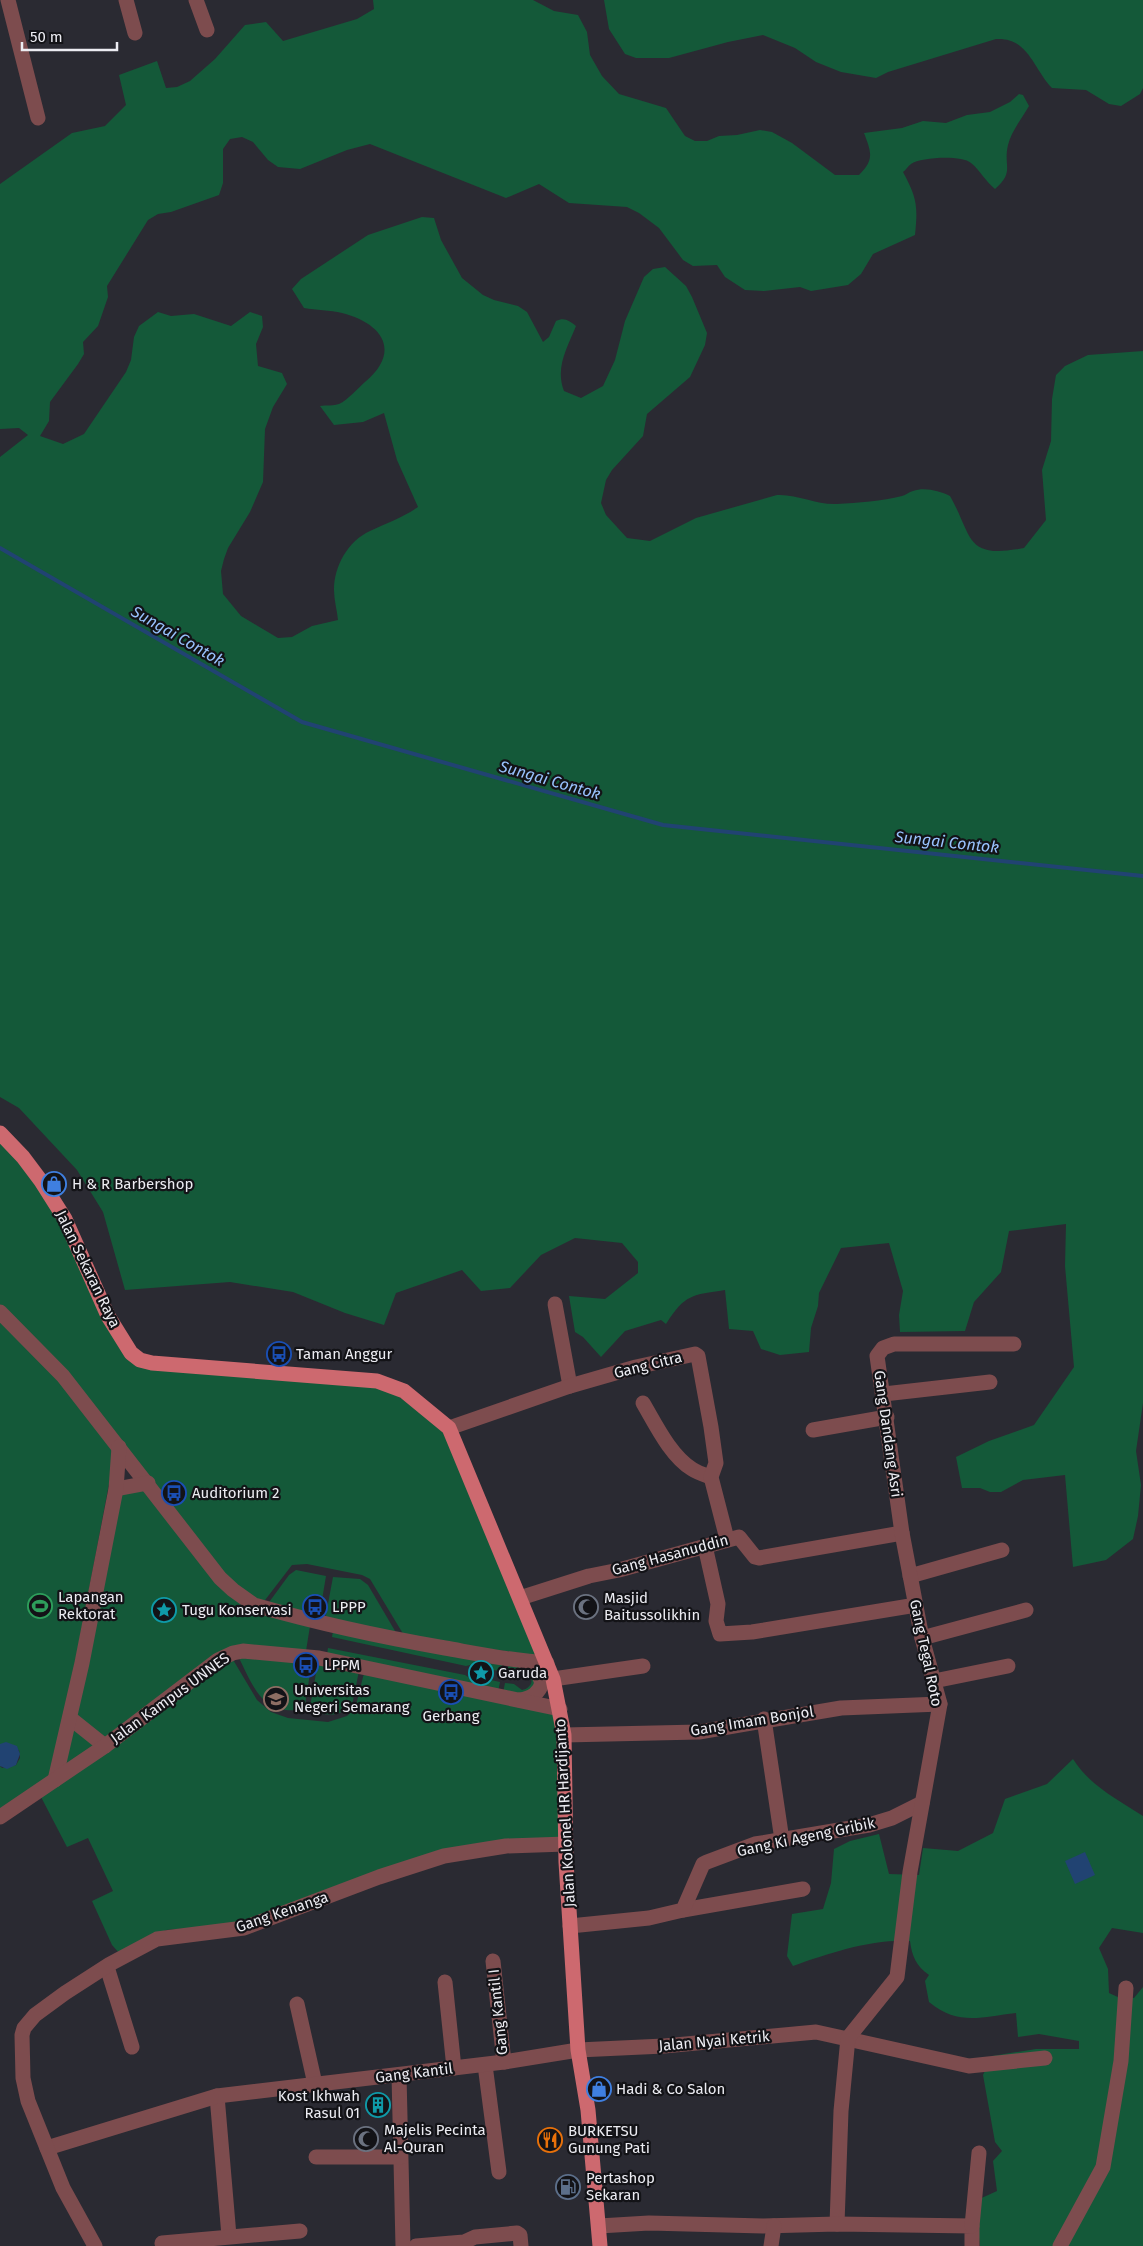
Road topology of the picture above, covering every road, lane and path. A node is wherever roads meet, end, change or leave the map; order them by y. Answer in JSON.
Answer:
{"nodes":[{"id":1,"x":8,"y":0,"type":"edge"},
{"id":2,"x":126,"y":0,"type":"edge"},
{"id":3,"x":196,"y":0,"type":"edge"},
{"id":4,"x":207,"y":30,"type":"dead end"},
{"id":5,"x":135,"y":33,"type":"dead end"},
{"id":6,"x":38,"y":118,"type":"dead end"},
{"id":7,"x":0,"y":1133,"type":"edge"},
{"id":8,"x":555,"y":1304,"type":"dead end"},
{"id":9,"x":0,"y":1312,"type":"edge"},
{"id":10,"x":1014,"y":1344,"type":"dead end"},
{"id":11,"x":990,"y":1382,"type":"dead end"},
{"id":12,"x":570,"y":1386,"type":"junction"},
{"id":13,"x":404,"y":1392,"type":"joint"},
{"id":14,"x":884,"y":1394,"type":"junction"},
{"id":15,"x":643,"y":1403,"type":"dead end"},
{"id":16,"x":887,"y":1417,"type":"junction"},
{"id":17,"x":449,"y":1428,"type":"junction"},
{"id":18,"x":813,"y":1430,"type":"dead end"},
{"id":19,"x":119,"y":1447,"type":"junction"},
{"id":20,"x":711,"y":1477,"type":"junction"},
{"id":21,"x":148,"y":1483,"type":"junction"},
{"id":22,"x":116,"y":1489,"type":"junction"},
{"id":23,"x":902,"y":1533,"type":"junction"},
{"id":24,"x":727,"y":1539,"type":"junction"},
{"id":25,"x":705,"y":1546,"type":"junction"},
{"id":26,"x":1002,"y":1550,"type":"dead end"},
{"id":27,"x":910,"y":1576,"type":"junction"},
{"id":28,"x":520,"y":1598,"type":"junction"},
{"id":29,"x":916,"y":1605,"type":"junction"},
{"id":30,"x":1026,"y":1610,"type":"dead end"},
{"id":31,"x":922,"y":1638,"type":"junction"},
{"id":32,"x":527,"y":1662,"type":"junction"},
{"id":33,"x":547,"y":1663,"type":"junction"},
{"id":34,"x":643,"y":1666,"type":"dead end"},
{"id":35,"x":1008,"y":1666,"type":"dead end"},
{"id":36,"x":553,"y":1679,"type":"junction"},
{"id":37,"x":934,"y":1681,"type":"junction"},
{"id":38,"x":520,"y":1700,"type":"junction"},
{"id":39,"x":940,"y":1704,"type":"junction"},
{"id":40,"x":560,"y":1709,"type":"junction"},
{"id":41,"x":70,"y":1718,"type":"junction"},
{"id":42,"x":764,"y":1720,"type":"junction"},
{"id":43,"x":564,"y":1735,"type":"junction"},
{"id":44,"x":104,"y":1746,"type":"junction"},
{"id":45,"x":56,"y":1780,"type":"junction"},
{"id":46,"x":922,"y":1803,"type":"junction"},
{"id":47,"x":0,"y":1817,"type":"edge"},
{"id":48,"x":782,"y":1840,"type":"junction"},
{"id":49,"x":566,"y":1844,"type":"junction"},
{"id":50,"x":803,"y":1889,"type":"dead end"},
{"id":51,"x":683,"y":1910,"type":"junction"},
{"id":52,"x":570,"y":1926,"type":"junction"},
{"id":53,"x":493,"y":1961,"type":"dead end"},
{"id":54,"x":107,"y":1966,"type":"junction"},
{"id":55,"x":446,"y":1982,"type":"dead end"},
{"id":56,"x":1126,"y":1988,"type":"dead end"},
{"id":57,"x":297,"y":2004,"type":"dead end"},
{"id":58,"x":848,"y":2038,"type":"junction"},
{"id":59,"x":132,"y":2047,"type":"dead end"},
{"id":60,"x":578,"y":2050,"type":"junction"},
{"id":61,"x":1045,"y":2058,"type":"dead end"},
{"id":62,"x":504,"y":2062,"type":"junction"},
{"id":63,"x":485,"y":2065,"type":"junction"},
{"id":64,"x":454,"y":2068,"type":"junction"},
{"id":65,"x":399,"y":2075,"type":"junction"},
{"id":66,"x":315,"y":2084,"type":"junction"},
{"id":67,"x":217,"y":2096,"type":"junction"},
{"id":68,"x":47,"y":2148,"type":"junction"},
{"id":69,"x":979,"y":2153,"type":"dead end"},
{"id":70,"x":400,"y":2157,"type":"junction"},
{"id":71,"x":316,"y":2158,"type":"dead end"},
{"id":72,"x":499,"y":2172,"type":"dead end"},
{"id":73,"x":837,"y":2224,"type":"junction"},
{"id":74,"x":599,"y":2226,"type":"junction"},
{"id":75,"x":774,"y":2226,"type":"junction"},
{"id":76,"x":964,"y":2226,"type":"junction"},
{"id":77,"x":300,"y":2231,"type":"dead end"},
{"id":78,"x":229,"y":2236,"type":"junction"},
{"id":79,"x":201,"y":2242,"type":"edge"},
{"id":80,"x":162,"y":2243,"type":"dead end"},
{"id":81,"x":95,"y":2246,"type":"edge"},
{"id":82,"x":403,"y":2246,"type":"edge"},
{"id":83,"x":416,"y":2246,"type":"edge"},
{"id":84,"x":521,"y":2246,"type":"edge"},
{"id":85,"x":600,"y":2246,"type":"edge"},
{"id":86,"x":771,"y":2246,"type":"edge"},
{"id":87,"x":972,"y":2246,"type":"edge"},
{"id":88,"x":1060,"y":2246,"type":"edge"}],
"edges":[{"from":1,"to":6,"type":"street"},
{"from":2,"to":5,"type":"street"},
{"from":3,"to":4,"type":"street"},
{"from":7,"to":13,"type":"main road","name":"Jalan Sekaran Raya"},
{"from":8,"to":12,"type":"street"},
{"from":9,"to":19,"type":"street"},
{"from":10,"to":14,"type":"street","name":"Gang Dandang Asri"},
{"from":11,"to":14,"type":"street"},
{"from":12,"to":17,"type":"street","name":"Gang Citra"},
{"from":12,"to":20,"type":"street","name":"Gang Citra"},
{"from":13,"to":17,"type":"main road","name":"Jalan Kolonel HR Hardijanto"},
{"from":14,"to":16,"type":"street","name":"Gang Dandang Asri"},
{"from":15,"to":20,"type":"street"},
{"from":16,"to":18,"type":"street"},
{"from":16,"to":23,"type":"street","name":"Gang Dandang Asri"},
{"from":17,"to":28,"type":"main road","name":"Jalan Kolonel HR Hardijanto"},
{"from":19,"to":21,"type":"street"},
{"from":19,"to":22,"type":"street"},
{"from":20,"to":24,"type":"street","name":"Gang Citra"},
{"from":21,"to":22,"type":"street"},
{"from":21,"to":32,"type":"street"},
{"from":22,"to":41,"type":"street"},
{"from":23,"to":24,"type":"street","name":"Gang Hasanuddin"},
{"from":23,"to":27,"type":"street","name":"Gang Tegal Roto"},
{"from":24,"to":25,"type":"street","name":"Gang Hasanuddin"},
{"from":25,"to":28,"type":"street","name":"Gang Hasanuddin"},
{"from":25,"to":29,"type":"street"},
{"from":26,"to":27,"type":"street"},
{"from":27,"to":29,"type":"street","name":"Gang Tegal Roto"},
{"from":28,"to":33,"type":"main road","name":"Jalan Kolonel HR Hardijanto"},
{"from":29,"to":31,"type":"street","name":"Gang Tegal Roto"},
{"from":30,"to":31,"type":"street"},
{"from":31,"to":37,"type":"street","name":"Gang Tegal Roto"},
{"from":32,"to":33,"type":"street"},
{"from":32,"to":38,"type":"street"},
{"from":33,"to":36,"type":"main road","name":"Jalan Kolonel HR Hardijanto"},
{"from":34,"to":36,"type":"street"},
{"from":35,"to":37,"type":"street"},
{"from":36,"to":40,"type":"main road","name":"Jalan Kolonel HR Hardijanto"},
{"from":37,"to":39,"type":"street","name":"Gang Tegal Roto"},
{"from":38,"to":40,"type":"street","name":"Jalan Kampus UNNES"},
{"from":38,"to":44,"type":"street","name":"Jalan Kampus UNNES"},
{"from":39,"to":42,"type":"street","name":"Gang Imam Bonjol"},
{"from":39,"to":46,"type":"street","name":"Gang Tegal Roto"},
{"from":40,"to":43,"type":"main road","name":"Jalan Kolonel HR Hardijanto"},
{"from":41,"to":44,"type":"street","name":"Jalan Kampus UNNES"},
{"from":41,"to":45,"type":"street"},
{"from":42,"to":43,"type":"street","name":"Gang Imam Bonjol"},
{"from":42,"to":48,"type":"street"},
{"from":43,"to":49,"type":"main road","name":"Jalan Kolonel HR Hardijanto"},
{"from":44,"to":45,"type":"street","name":"Jalan Kampus UNNES"},
{"from":45,"to":47,"type":"street","name":"Jalan Kampus UNNES"},
{"from":46,"to":48,"type":"street","name":"Gang Ki Ageng Gribik"},
{"from":46,"to":58,"type":"street","name":"Gang Tegal Roto"},
{"from":48,"to":51,"type":"street","name":"Gang Ki Ageng Gribik"},
{"from":49,"to":52,"type":"main road","name":"Jalan Kolonel HR Hardijanto"},
{"from":49,"to":54,"type":"street","name":"Gang Kenanga"},
{"from":50,"to":51,"type":"street"},
{"from":51,"to":52,"type":"street"},
{"from":52,"to":60,"type":"main road","name":"Jalan Kolonel HR Hardijanto"},
{"from":53,"to":62,"type":"street","name":"Gang Kantil I"},
{"from":54,"to":59,"type":"street"},
{"from":54,"to":68,"type":"street","name":"Gang Kenanga"},
{"from":55,"to":64,"type":"street"},
{"from":56,"to":88,"type":"street"},
{"from":57,"to":66,"type":"street"},
{"from":58,"to":60,"type":"street","name":"Jalan Nyai Ketrik"},
{"from":58,"to":61,"type":"street","name":"Jalan Nyai Ketrik"},
{"from":58,"to":73,"type":"street"},
{"from":60,"to":62,"type":"street","name":"Gang Kantil"},
{"from":60,"to":74,"type":"main road","name":"Jalan Kolonel HR Hardijanto"},
{"from":62,"to":63,"type":"street","name":"Gang Kantil"},
{"from":63,"to":64,"type":"street","name":"Gang Kantil"},
{"from":63,"to":72,"type":"street"},
{"from":64,"to":65,"type":"street","name":"Gang Kantil"},
{"from":65,"to":66,"type":"street","name":"Gang Kantil"},
{"from":65,"to":70,"type":"street"},
{"from":66,"to":67,"type":"street","name":"Gang Kantil"},
{"from":67,"to":68,"type":"street","name":"Gang Kantil"},
{"from":67,"to":78,"type":"street"},
{"from":68,"to":81,"type":"street","name":"Gang Kenanga"},
{"from":69,"to":76,"type":"street"},
{"from":70,"to":71,"type":"street"},
{"from":70,"to":82,"type":"street"},
{"from":73,"to":75,"type":"street"},
{"from":73,"to":76,"type":"street"},
{"from":74,"to":75,"type":"street"},
{"from":74,"to":85,"type":"main road","name":"Jalan Kolonel HR Hardijanto"},
{"from":75,"to":86,"type":"street"},
{"from":76,"to":87,"type":"street"},
{"from":77,"to":78,"type":"street"},
{"from":78,"to":79,"type":"street"},
{"from":79,"to":80,"type":"street"},
{"from":83,"to":84,"type":"street"}]}
